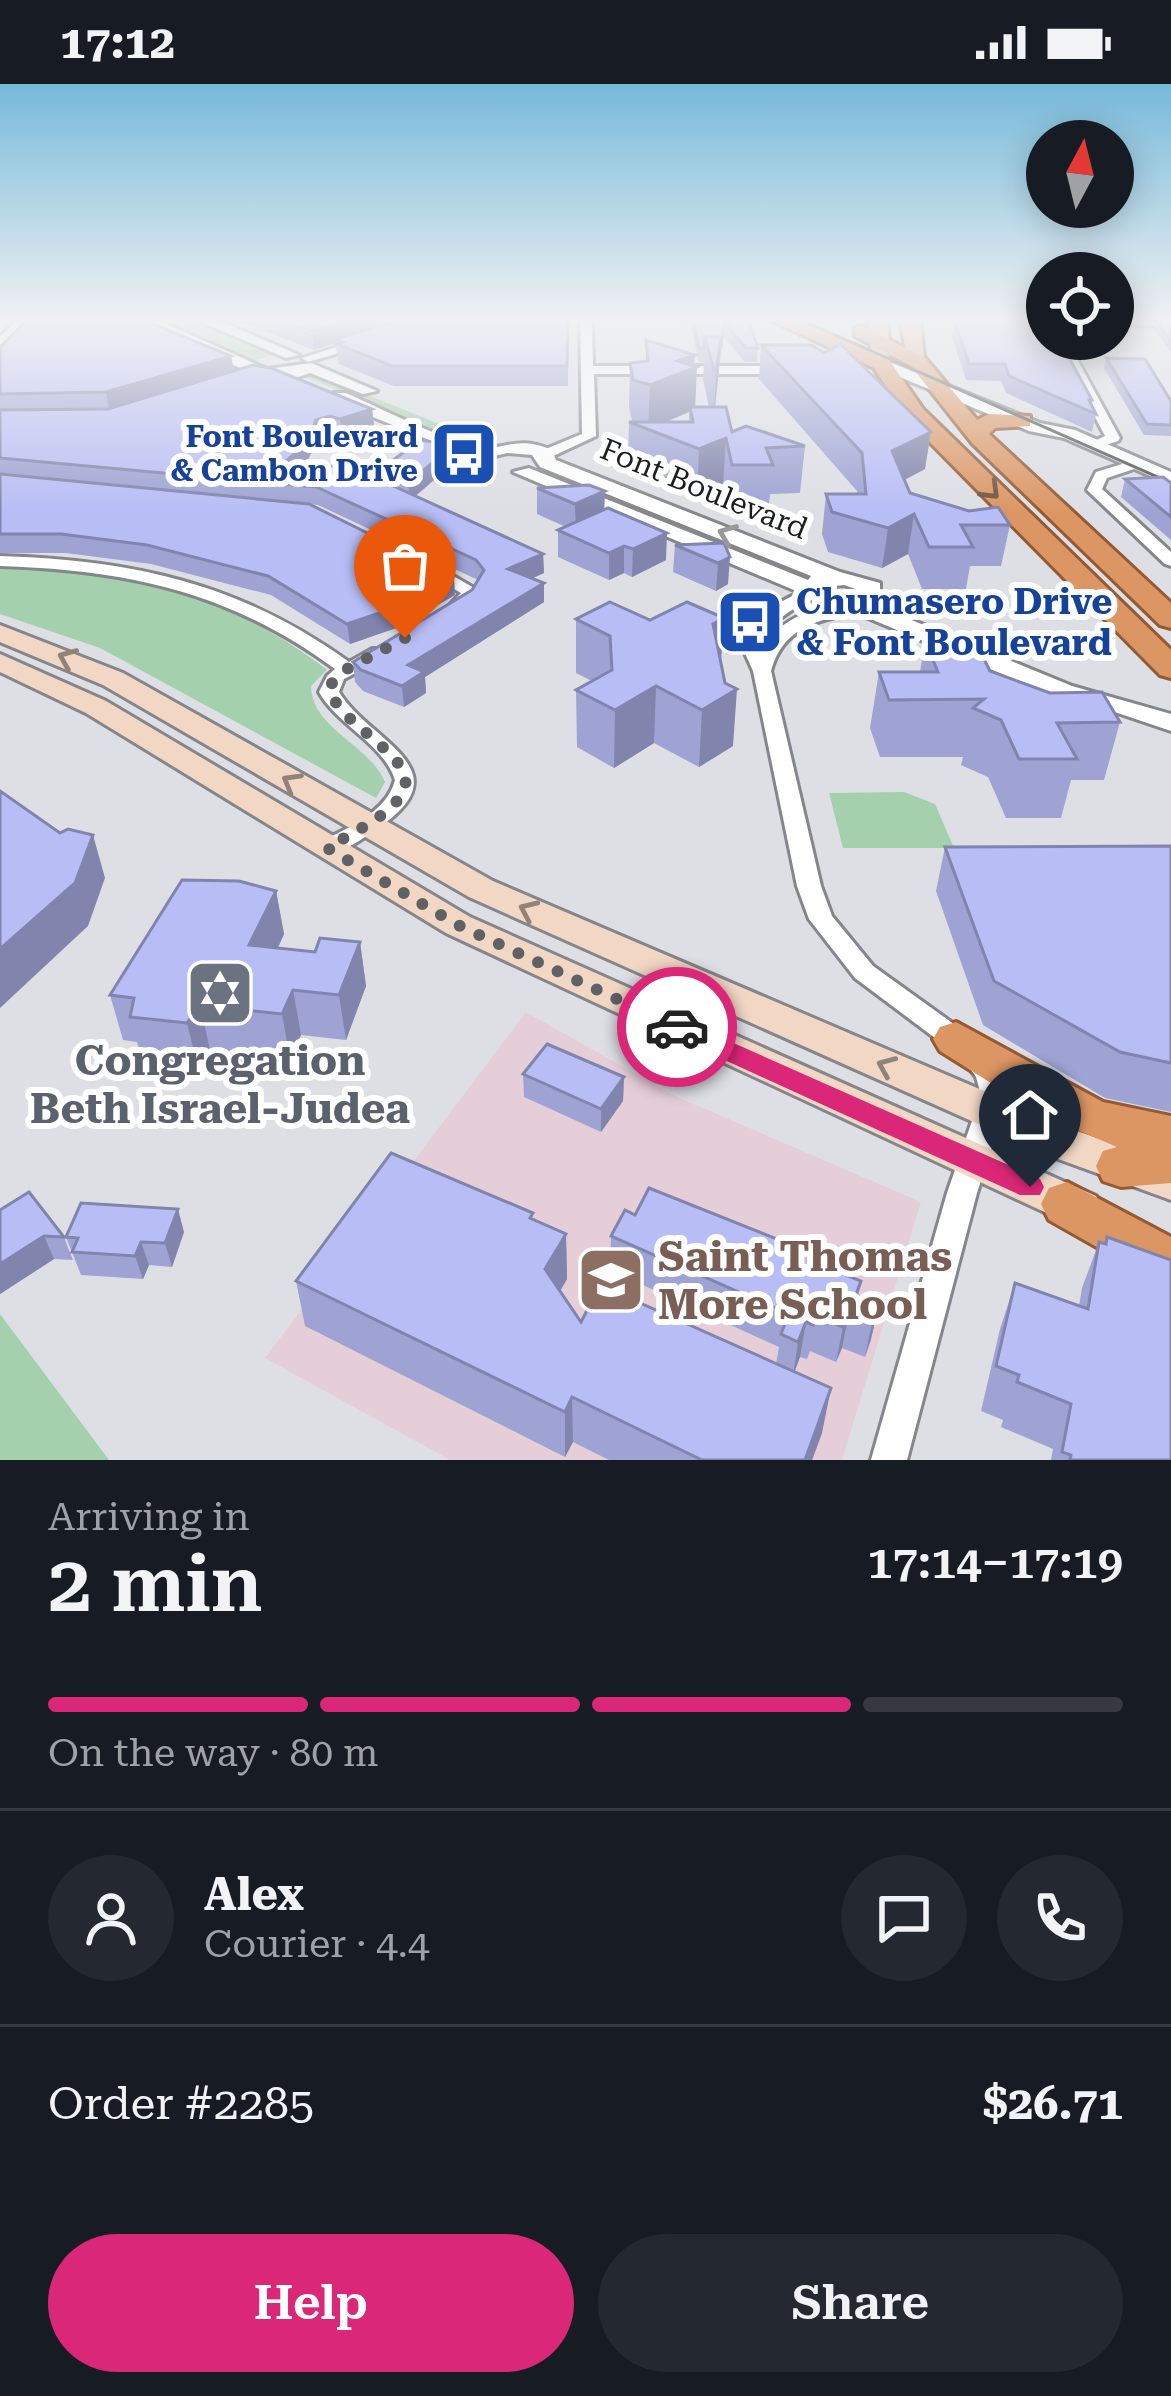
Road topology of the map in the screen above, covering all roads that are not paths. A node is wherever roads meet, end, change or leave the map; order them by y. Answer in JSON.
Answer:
{"nodes":[{"id":1,"x":306,"y":383,"type":"edge"},
{"id":2,"x":357,"y":383,"type":"edge"},
{"id":3,"x":588,"y":383,"type":"edge"},
{"id":4,"x":893,"y":383,"type":"edge"},
{"id":5,"x":913,"y":383,"type":"edge"},
{"id":6,"x":933,"y":383,"type":"edge"},
{"id":7,"x":942,"y":383,"type":"edge"},
{"id":8,"x":968,"y":383,"type":"edge"},
{"id":9,"x":1083,"y":383,"type":"edge"},
{"id":10,"x":897,"y":391,"type":"junction"},
{"id":11,"x":1022,"y":421,"type":"junction"},
{"id":12,"x":976,"y":433,"type":"junction"},
{"id":13,"x":1069,"y":434,"type":"junction"},
{"id":14,"x":1093,"y":445,"type":"junction"},
{"id":15,"x":506,"y":447,"type":"junction"},
{"id":16,"x":543,"y":455,"type":"junction"},
{"id":17,"x":484,"y":456,"type":"junction"},
{"id":18,"x":1135,"y":464,"type":"junction"},
{"id":19,"x":523,"y":472,"type":"junction"},
{"id":20,"x":1170,"y":478,"type":"edge"},
{"id":21,"x":406,"y":555,"type":"edge"},
{"id":22,"x":0,"y":561,"type":"edge"},
{"id":23,"x":1171,"y":561,"type":"edge"},
{"id":24,"x":836,"y":578,"type":"junction"},
{"id":25,"x":810,"y":592,"type":"junction"},
{"id":26,"x":861,"y":605,"type":"junction"},
{"id":27,"x":447,"y":613,"type":"edge"},
{"id":28,"x":1171,"y":619,"type":"edge"},
{"id":29,"x":0,"y":633,"type":"edge"},
{"id":30,"x":393,"y":645,"type":"edge"},
{"id":31,"x":0,"y":662,"type":"edge"},
{"id":32,"x":1171,"y":668,"type":"edge"},
{"id":33,"x":347,"y":669,"type":"junction"},
{"id":34,"x":762,"y":671,"type":"junction"},
{"id":35,"x":1171,"y":723,"type":"edge"},
{"id":36,"x":364,"y":825,"type":"junction"},
{"id":37,"x":327,"y":848,"type":"junction"},
{"id":38,"x":956,"y":1039,"type":"junction"},
{"id":39,"x":993,"y":1113,"type":"junction"},
{"id":40,"x":1171,"y":1136,"type":"edge"},
{"id":41,"x":973,"y":1162,"type":"junction"},
{"id":42,"x":1146,"y":1164,"type":"edge"},
{"id":43,"x":1171,"y":1182,"type":"edge"},
{"id":44,"x":1067,"y":1204,"type":"junction"},
{"id":45,"x":1171,"y":1242,"type":"edge"},
{"id":46,"x":1171,"y":1265,"type":"edge"},
{"id":47,"x":889,"y":1460,"type":"edge"}],
"edges":[{"from":1,"to":17,"type":"street"},
{"from":2,"to":15,"type":"street"},
{"from":3,"to":16,"type":"street"},
{"from":4,"to":10,"type":"highway"},
{"from":5,"to":10,"type":"highway"},
{"from":6,"to":12,"type":"highway"},
{"from":7,"to":11,"type":"street"},
{"from":8,"to":13,"type":"street"},
{"from":9,"to":14,"type":"street"},
{"from":10,"to":32,"type":"highway","one_way":true},
{"from":11,"to":12,"type":"highway"},
{"from":11,"to":13,"type":"street"},
{"from":12,"to":28,"type":"highway"},
{"from":13,"to":14,"type":"street"},
{"from":14,"to":18,"type":"street"},
{"from":15,"to":16,"type":"street","name":"Font Boulevard"},
{"from":15,"to":17,"type":"street"},
{"from":16,"to":19,"type":"street"},
{"from":24,"to":16,"type":"street","name":"Font Boulevard","one_way":true},
{"from":17,"to":19,"type":"street","name":"Font Boulevard"},
{"from":18,"to":20,"type":"street"},
{"from":18,"to":23,"type":"street"},
{"from":19,"to":25,"type":"street","name":"Font Boulevard"},
{"from":21,"to":27,"type":"street"},
{"from":22,"to":33,"type":"street"},
{"from":24,"to":25,"type":"street"},
{"from":24,"to":26,"type":"street","name":"Font Boulevard"},
{"from":25,"to":26,"type":"street","name":"Font Boulevard"},
{"from":25,"to":34,"type":"street"},
{"from":26,"to":34,"type":"street"},
{"from":26,"to":35,"type":"street"},
{"from":36,"to":29,"type":"main road","one_way":true},
{"from":30,"to":33,"type":"street"},
{"from":31,"to":37,"type":"main road"},
{"from":33,"to":36,"type":"street"},
{"from":34,"to":38,"type":"street"},
{"from":36,"to":37,"type":"street"},
{"from":39,"to":36,"type":"main road","one_way":true},
{"from":37,"to":41,"type":"main road"},
{"from":38,"to":39,"type":"street"},
{"from":38,"to":40,"type":"highway"},
{"from":39,"to":41,"type":"street"},
{"from":39,"to":42,"type":"main road"},
{"from":41,"to":44,"type":"main road"},
{"from":41,"to":47,"type":"street"},
{"from":42,"to":43,"type":"main road"},
{"from":44,"to":45,"type":"main road"},
{"from":44,"to":46,"type":"highway"}]}
